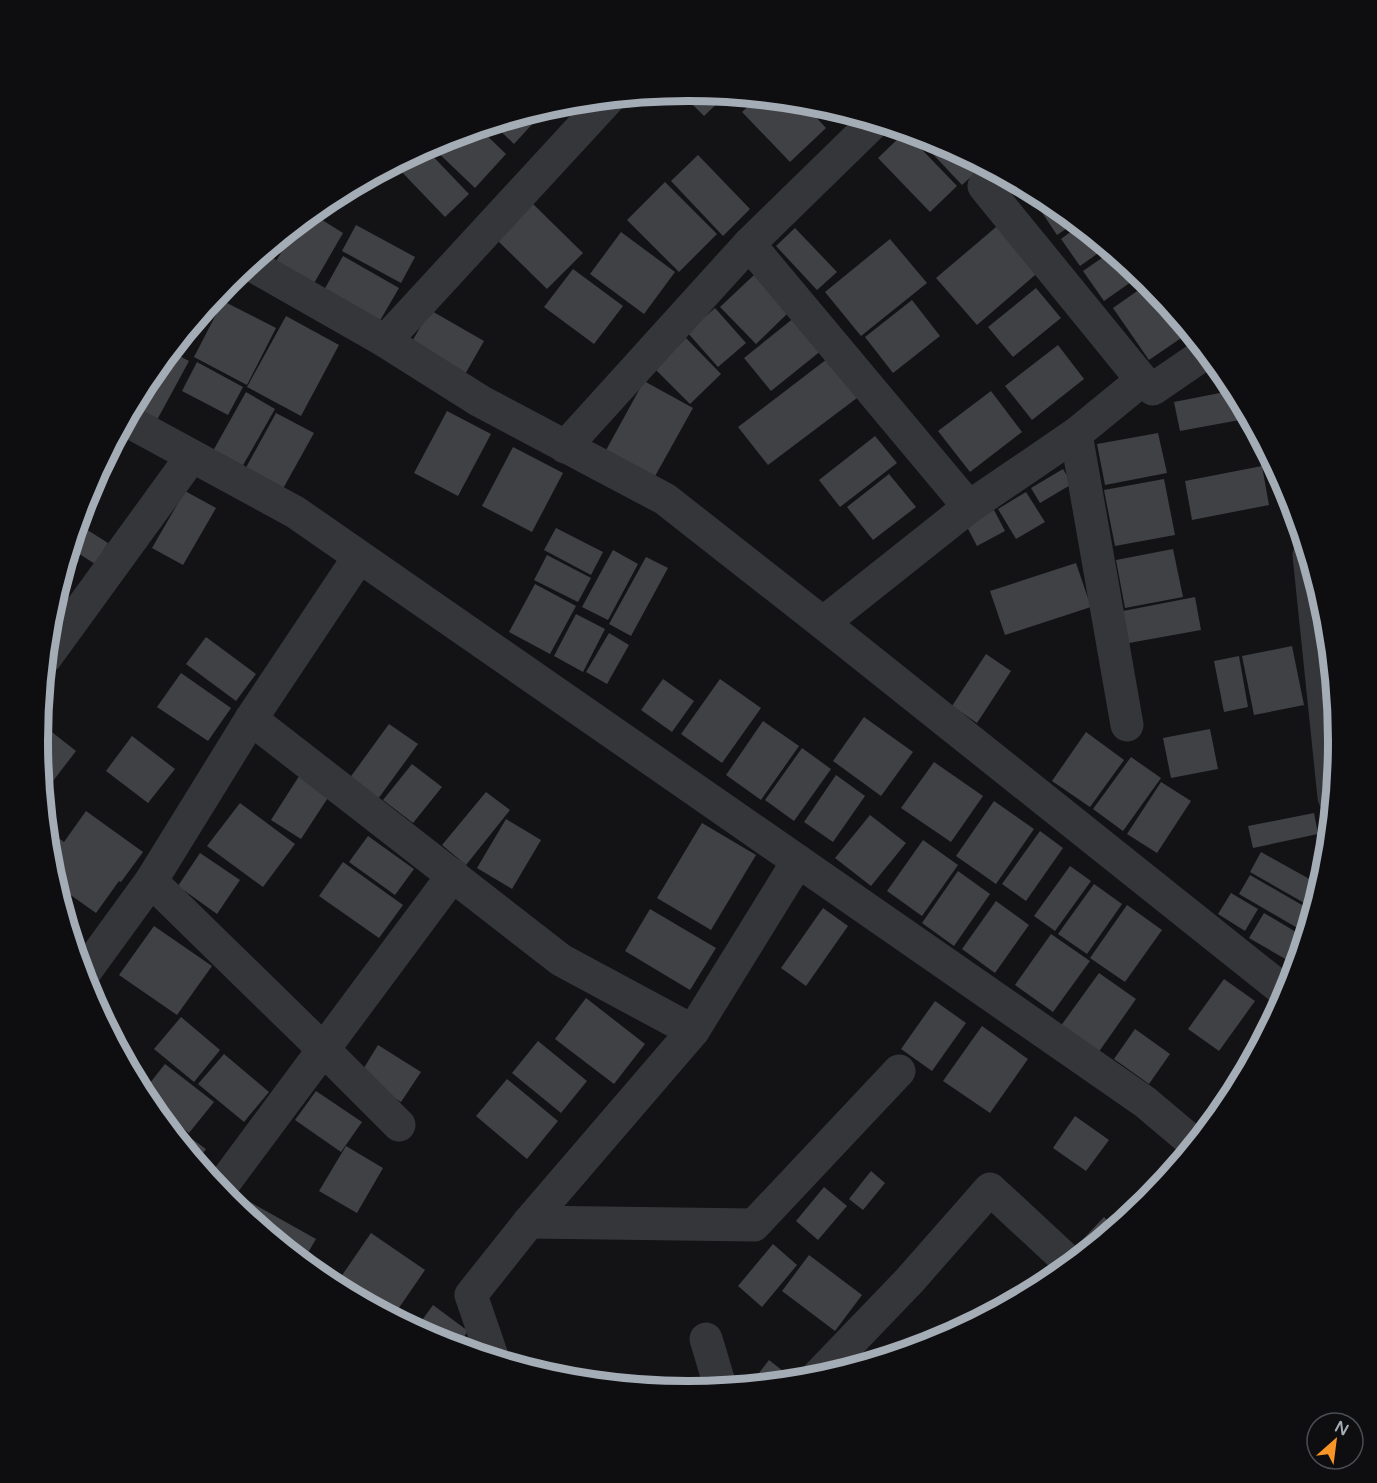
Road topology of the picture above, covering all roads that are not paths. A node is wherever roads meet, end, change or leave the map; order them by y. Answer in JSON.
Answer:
{"nodes":[{"id":1,"x":601,"y":107,"type":"edge"},
{"id":2,"x":868,"y":127,"type":"edge"},
{"id":3,"x":984,"y":186,"type":"dead end"},
{"id":4,"x":749,"y":244,"type":"junction"},
{"id":5,"x":257,"y":268,"type":"edge"},
{"id":6,"x":385,"y":341,"type":"junction"},
{"id":7,"x":1200,"y":357,"type":"edge"},
{"id":8,"x":1142,"y":380,"type":"junction"},
{"id":9,"x":133,"y":424,"type":"edge"},
{"id":10,"x":1076,"y":434,"type":"junction"},
{"id":11,"x":565,"y":447,"type":"junction"},
{"id":12,"x":192,"y":456,"type":"junction"},
{"id":13,"x":969,"y":507,"type":"junction"},
{"id":14,"x":359,"y":557,"type":"junction"},
{"id":15,"x":1314,"y":606,"type":"edge"},
{"id":16,"x":823,"y":623,"type":"junction"},
{"id":17,"x":55,"y":644,"type":"edge"},
{"id":18,"x":252,"y":719,"type":"junction"},
{"id":19,"x":1127,"y":725,"type":"dead end"},
{"id":20,"x":1329,"y":747,"type":"edge"},
{"id":21,"x":798,"y":861,"type":"junction"},
{"id":22,"x":453,"y":875,"type":"junction"},
{"id":23,"x":151,"y":881,"type":"junction"},
{"id":24,"x":89,"y":966,"type":"edge"},
{"id":25,"x":1280,"y":987,"type":"edge"},
{"id":26,"x":693,"y":1031,"type":"junction"},
{"id":27,"x":324,"y":1050,"type":"junction"},
{"id":28,"x":899,"y":1071,"type":"dead end"},
{"id":29,"x":399,"y":1125,"type":"dead end"},
{"id":30,"x":1190,"y":1140,"type":"edge"},
{"id":31,"x":225,"y":1182,"type":"edge"},
{"id":32,"x":529,"y":1222,"type":"junction"},
{"id":33,"x":1065,"y":1259,"type":"edge"},
{"id":34,"x":706,"y":1339,"type":"dead end"},
{"id":35,"x":490,"y":1350,"type":"edge"},
{"id":36,"x":827,"y":1367,"type":"edge"},
{"id":37,"x":719,"y":1381,"type":"edge"}],
"edges":[{"from":1,"to":6,"type":"street"},
{"from":2,"to":4,"type":"street"},
{"from":3,"to":8,"type":"street"},
{"from":4,"to":11,"type":"street"},
{"from":4,"to":13,"type":"street"},
{"from":5,"to":6,"type":"street"},
{"from":6,"to":11,"type":"street"},
{"from":7,"to":8,"type":"street"},
{"from":8,"to":10,"type":"street"},
{"from":9,"to":12,"type":"street"},
{"from":10,"to":13,"type":"street"},
{"from":10,"to":19,"type":"street"},
{"from":11,"to":16,"type":"street"},
{"from":12,"to":14,"type":"street"},
{"from":12,"to":17,"type":"street"},
{"from":13,"to":16,"type":"street"},
{"from":14,"to":18,"type":"street"},
{"from":14,"to":21,"type":"street"},
{"from":15,"to":20,"type":"street"},
{"from":16,"to":25,"type":"street"},
{"from":18,"to":22,"type":"street"},
{"from":18,"to":23,"type":"street"},
{"from":21,"to":26,"type":"street"},
{"from":21,"to":30,"type":"street"},
{"from":22,"to":26,"type":"street"},
{"from":22,"to":27,"type":"street"},
{"from":23,"to":24,"type":"street"},
{"from":23,"to":27,"type":"street"},
{"from":26,"to":32,"type":"street"},
{"from":27,"to":29,"type":"street"},
{"from":27,"to":31,"type":"street"},
{"from":28,"to":32,"type":"street"},
{"from":32,"to":35,"type":"street"},
{"from":33,"to":36,"type":"street"},
{"from":34,"to":37,"type":"street"}]}
